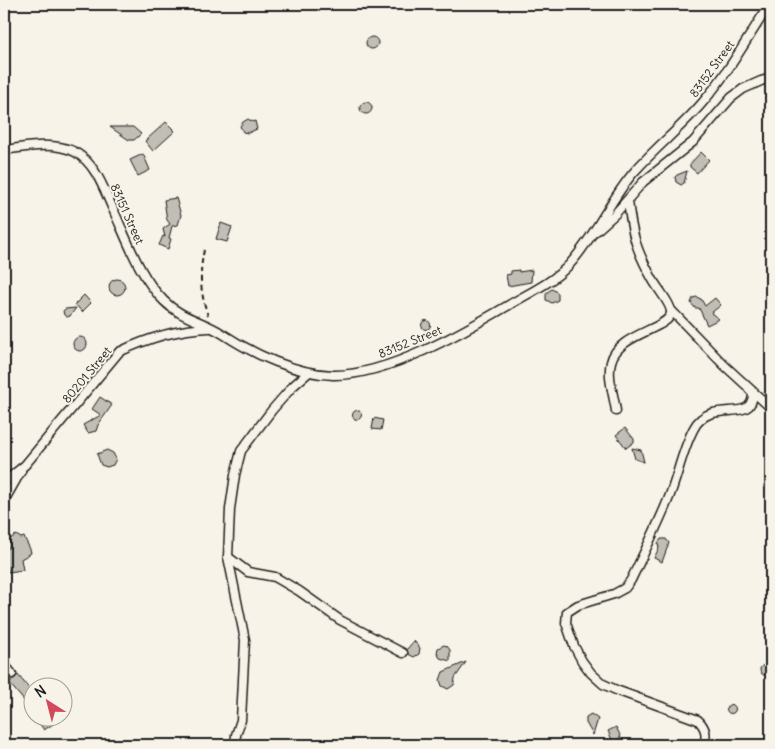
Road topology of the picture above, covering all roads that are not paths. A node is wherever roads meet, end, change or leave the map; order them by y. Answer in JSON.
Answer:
{"nodes":[{"id":1,"x":770,"y":4,"type":"edge"},
{"id":2,"x":771,"y":78,"type":"edge"},
{"id":3,"x":4,"y":150,"type":"edge"},
{"id":4,"x":628,"y":200,"type":"junction"},
{"id":5,"x":591,"y":236,"type":"junction"},
{"id":6,"x":671,"y":310,"type":"junction"},
{"id":7,"x":213,"y":328,"type":"junction"},
{"id":8,"x":308,"y":373,"type":"junction"},
{"id":9,"x":749,"y":390,"type":"junction"},
{"id":10,"x":771,"y":408,"type":"edge"},
{"id":11,"x":616,"y":411,"type":"dead end"},
{"id":12,"x":25,"y":465,"type":"junction"},
{"id":13,"x":4,"y":482,"type":"edge"},
{"id":14,"x":4,"y":501,"type":"edge"},
{"id":15,"x":228,"y":557,"type":"junction"},
{"id":16,"x":403,"y":653,"type":"dead end"},
{"id":17,"x":4,"y":664,"type":"edge"},
{"id":18,"x":12,"y":674,"type":"dead end"},
{"id":19,"x":235,"y":745,"type":"edge"},
{"id":20,"x":704,"y":745,"type":"edge"}],
"edges":[{"from":1,"to":5,"type":"street","name":"83152 Street"},
{"from":2,"to":4,"type":"street","name":"83152 Street"},
{"from":3,"to":7,"type":"street","name":"83151 Street"},
{"from":4,"to":5,"type":"street","name":"83152 Street"},
{"from":4,"to":6,"type":"street"},
{"from":5,"to":8,"type":"street","name":"83152 Street"},
{"from":6,"to":9,"type":"street"},
{"from":6,"to":11,"type":"street"},
{"from":7,"to":8,"type":"street","name":"83152 Street"},
{"from":7,"to":12,"type":"street","name":"80201 Street"},
{"from":8,"to":15,"type":"street"},
{"from":9,"to":10,"type":"street"},
{"from":9,"to":20,"type":"street"},
{"from":12,"to":13,"type":"street","name":"80201 Street"},
{"from":12,"to":14,"type":"street"},
{"from":15,"to":16,"type":"street"},
{"from":15,"to":19,"type":"street"},
{"from":17,"to":18,"type":"street"}]}
